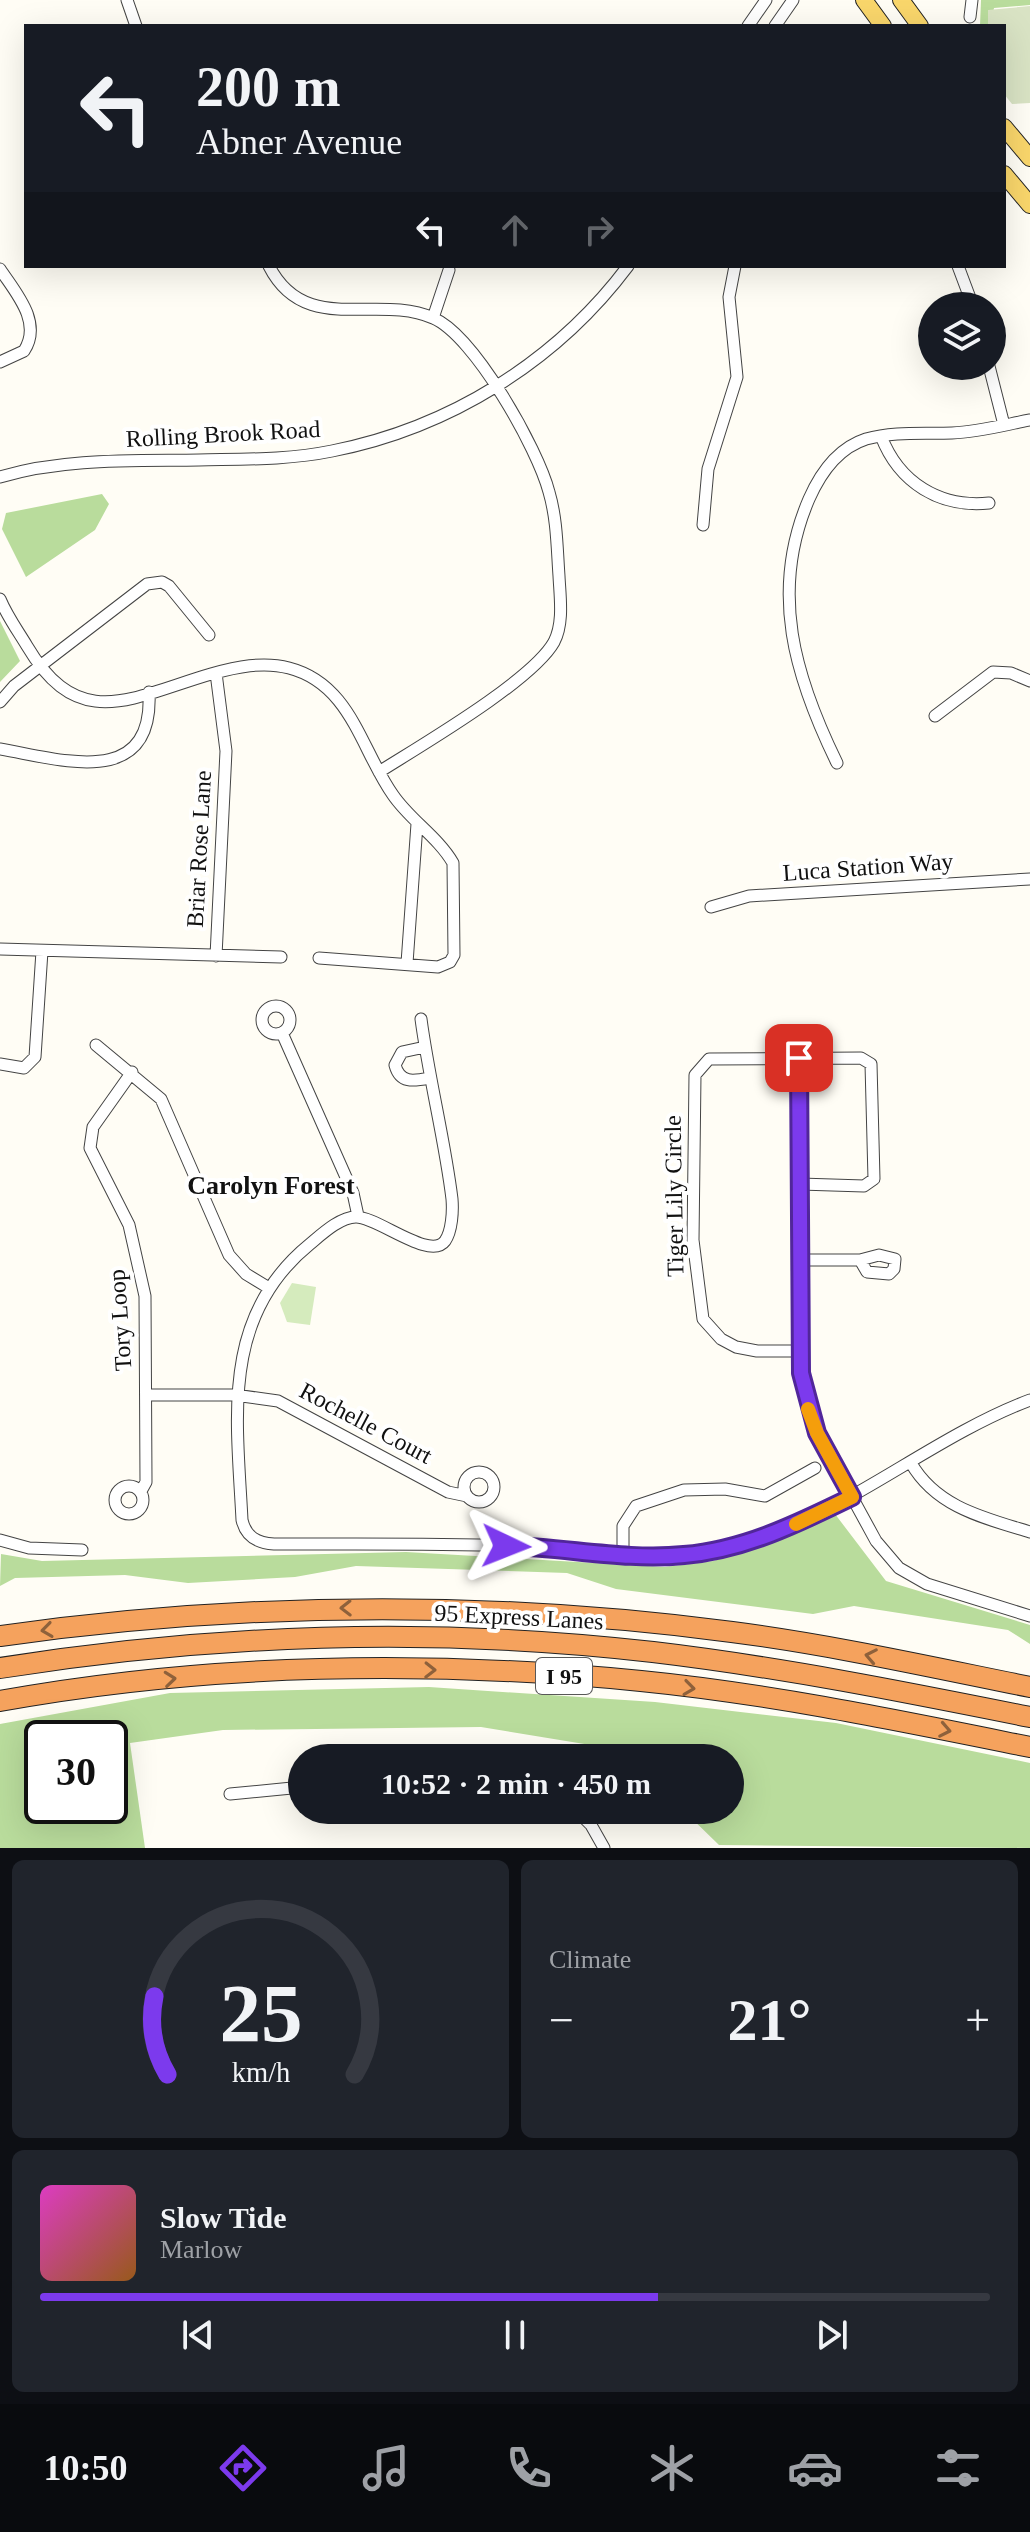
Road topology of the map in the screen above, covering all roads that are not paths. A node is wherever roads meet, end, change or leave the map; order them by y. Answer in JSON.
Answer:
{"nodes":[{"id":1,"x":766,"y":0,"type":"edge"},
{"id":2,"x":793,"y":0,"type":"edge"},
{"id":3,"x":864,"y":0,"type":"edge"},
{"id":4,"x":901,"y":0,"type":"edge"},
{"id":5,"x":972,"y":0,"type":"edge"},
{"id":6,"x":127,"y":3,"type":"edge"},
{"id":7,"x":970,"y":17,"type":"dead end"},
{"id":8,"x":135,"y":24,"type":"edge"},
{"id":9,"x":749,"y":24,"type":"edge"},
{"id":10,"x":776,"y":24,"type":"edge"},
{"id":11,"x":882,"y":24,"type":"edge"},
{"id":12,"x":919,"y":24,"type":"edge"},
{"id":13,"x":1006,"y":129,"type":"edge"},
{"id":14,"x":1030,"y":158,"type":"edge"},
{"id":15,"x":1006,"y":176,"type":"edge"},
{"id":16,"x":1030,"y":205,"type":"edge"},
{"id":17,"x":271,"y":268,"type":"edge"},
{"id":18,"x":451,"y":268,"type":"edge"},
{"id":19,"x":626,"y":268,"type":"edge"},
{"id":20,"x":735,"y":268,"type":"edge"},
{"id":21,"x":959,"y":268,"type":"edge"},
{"id":22,"x":0,"y":269,"type":"edge"},
{"id":23,"x":968,"y":292,"type":"edge"},
{"id":24,"x":433,"y":318,"type":"junction"},
{"id":25,"x":0,"y":362,"type":"edge"},
{"id":26,"x":993,"y":380,"type":"edge"},
{"id":27,"x":496,"y":388,"type":"junction"},
{"id":28,"x":1030,"y":420,"type":"edge"},
{"id":29,"x":1004,"y":425,"type":"junction"},
{"id":30,"x":881,"y":436,"type":"junction"},
{"id":31,"x":0,"y":477,"type":"edge"},
{"id":32,"x":989,"y":503,"type":"dead end"},
{"id":33,"x":703,"y":525,"type":"dead end"},
{"id":34,"x":0,"y":599,"type":"edge"},
{"id":35,"x":209,"y":635,"type":"dead end"},
{"id":36,"x":39,"y":666,"type":"junction"},
{"id":37,"x":216,"y":673,"type":"junction"},
{"id":38,"x":1030,"y":680,"type":"edge"},
{"id":39,"x":149,"y":692,"type":"junction"},
{"id":40,"x":0,"y":702,"type":"edge"},
{"id":41,"x":935,"y":716,"type":"dead end"},
{"id":42,"x":0,"y":749,"type":"edge"},
{"id":43,"x":837,"y":763,"type":"dead end"},
{"id":44,"x":379,"y":772,"type":"junction"},
{"id":45,"x":417,"y":824,"type":"junction"},
{"id":46,"x":1030,"y":879,"type":"edge"},
{"id":47,"x":711,"y":907,"type":"dead end"},
{"id":48,"x":0,"y":949,"type":"edge"},
{"id":49,"x":42,"y":951,"type":"junction"},
{"id":50,"x":216,"y":956,"type":"junction"},
{"id":51,"x":281,"y":957,"type":"dead end"},
{"id":52,"x":319,"y":958,"type":"dead end"},
{"id":53,"x":407,"y":963,"type":"junction"},
{"id":54,"x":421,"y":1019,"type":"dead end"},
{"id":55,"x":282,"y":1033,"type":"dead end"},
{"id":56,"x":96,"y":1045,"type":"dead end"},
{"id":57,"x":425,"y":1047,"type":"junction"},
{"id":58,"x":799,"y":1058,"type":"junction"},
{"id":59,"x":0,"y":1064,"type":"edge"},
{"id":60,"x":132,"y":1072,"type":"junction"},
{"id":61,"x":430,"y":1078,"type":"junction"},
{"id":62,"x":800,"y":1184,"type":"junction"},
{"id":63,"x":358,"y":1216,"type":"junction"},
{"id":64,"x":801,"y":1260,"type":"junction"},
{"id":65,"x":860,"y":1260,"type":"dead end"},
{"id":66,"x":269,"y":1288,"type":"junction"},
{"id":67,"x":801,"y":1351,"type":"junction"},
{"id":68,"x":147,"y":1395,"type":"junction"},
{"id":69,"x":235,"y":1395,"type":"junction"},
{"id":70,"x":1030,"y":1400,"type":"edge"},
{"id":71,"x":911,"y":1463,"type":"junction"},
{"id":72,"x":815,"y":1468,"type":"dead end"},
{"id":73,"x":141,"y":1491,"type":"dead end"},
{"id":74,"x":467,"y":1496,"type":"dead end"},
{"id":75,"x":852,"y":1497,"type":"junction"},
{"id":76,"x":1030,"y":1532,"type":"edge"},
{"id":77,"x":0,"y":1540,"type":"edge"},
{"id":78,"x":82,"y":1550,"type":"dead end"},
{"id":79,"x":623,"y":1553,"type":"junction"},
{"id":80,"x":1030,"y":1616,"type":"edge"},
{"id":81,"x":0,"y":1636,"type":"edge"},
{"id":82,"x":0,"y":1668,"type":"edge"},
{"id":83,"x":1030,"y":1687,"type":"edge"},
{"id":84,"x":0,"y":1701,"type":"edge"},
{"id":85,"x":1030,"y":1717,"type":"edge"},
{"id":86,"x":1030,"y":1747,"type":"edge"},
{"id":87,"x":288,"y":1788,"type":"edge"},
{"id":88,"x":230,"y":1794,"type":"dead end"},
{"id":89,"x":590,"y":1824,"type":"edge"},
{"id":90,"x":604,"y":1848,"type":"edge"}],
"edges":[{"from":1,"to":9,"type":"street"},
{"from":2,"to":10,"type":"street"},
{"from":3,"to":11,"type":"main road"},
{"from":4,"to":12,"type":"main road"},
{"from":5,"to":7,"type":"street"},
{"from":6,"to":8,"type":"street"},
{"from":13,"to":14,"type":"main road"},
{"from":15,"to":16,"type":"main road"},
{"from":17,"to":24,"type":"street"},
{"from":18,"to":24,"type":"street"},
{"from":19,"to":27,"type":"street","name":"Rolling Brook Road"},
{"from":20,"to":33,"type":"street"},
{"from":21,"to":23,"type":"street"},
{"from":22,"to":25,"type":"street"},
{"from":24,"to":27,"type":"street"},
{"from":26,"to":29,"type":"street"},
{"from":27,"to":31,"type":"street","name":"Rolling Brook Road"},
{"from":27,"to":44,"type":"street"},
{"from":28,"to":29,"type":"street"},
{"from":29,"to":30,"type":"street"},
{"from":30,"to":32,"type":"street"},
{"from":30,"to":43,"type":"street"},
{"from":34,"to":36,"type":"street"},
{"from":35,"to":36,"type":"street"},
{"from":36,"to":39,"type":"street"},
{"from":36,"to":40,"type":"street"},
{"from":37,"to":39,"type":"street"},
{"from":37,"to":44,"type":"street"},
{"from":37,"to":50,"type":"street","name":"Briar Rose Lane"},
{"from":38,"to":41,"type":"street"},
{"from":39,"to":42,"type":"street"},
{"from":44,"to":45,"type":"street"},
{"from":45,"to":53,"type":"street"},
{"from":45,"to":53,"type":"street"},
{"from":46,"to":47,"type":"street","name":"Luca Station Way"},
{"from":48,"to":49,"type":"street","name":"Briar Rose Lane"},
{"from":49,"to":50,"type":"street","name":"Briar Rose Lane"},
{"from":49,"to":59,"type":"street"},
{"from":50,"to":51,"type":"street"},
{"from":52,"to":53,"type":"street"},
{"from":54,"to":57,"type":"street"},
{"from":55,"to":63,"type":"street"},
{"from":56,"to":60,"type":"street"},
{"from":57,"to":61,"type":"street"},
{"from":57,"to":61,"type":"street"},
{"from":58,"to":62,"type":"street"},
{"from":58,"to":62,"type":"street","name":"Tiger Lily Circle"},
{"from":58,"to":67,"type":"street","name":"Tiger Lily Circle"},
{"from":60,"to":66,"type":"street"},
{"from":60,"to":68,"type":"street","name":"Tory Loop"},
{"from":61,"to":63,"type":"street"},
{"from":62,"to":64,"type":"street"},
{"from":63,"to":66,"type":"street"},
{"from":64,"to":65,"type":"street"},
{"from":64,"to":67,"type":"street"},
{"from":66,"to":69,"type":"street"},
{"from":67,"to":75,"type":"street"},
{"from":68,"to":69,"type":"street","name":"Rochelle Court"},
{"from":68,"to":73,"type":"street","name":"Tory Loop"},
{"from":69,"to":74,"type":"street","name":"Rochelle Court"},
{"from":69,"to":79,"type":"street"},
{"from":70,"to":71,"type":"street"},
{"from":71,"to":75,"type":"street"},
{"from":71,"to":76,"type":"street"},
{"from":72,"to":79,"type":"street"},
{"from":75,"to":79,"type":"street"},
{"from":75,"to":80,"type":"street"},
{"from":77,"to":78,"type":"street"},
{"from":83,"to":81,"type":"highway","one_way":true},
{"from":82,"to":85,"type":"highway","name":"95 Express Lanes"},
{"from":84,"to":86,"type":"highway","number":"I 95","one_way":true},
{"from":87,"to":88,"type":"street"},
{"from":89,"to":90,"type":"street"}]}
